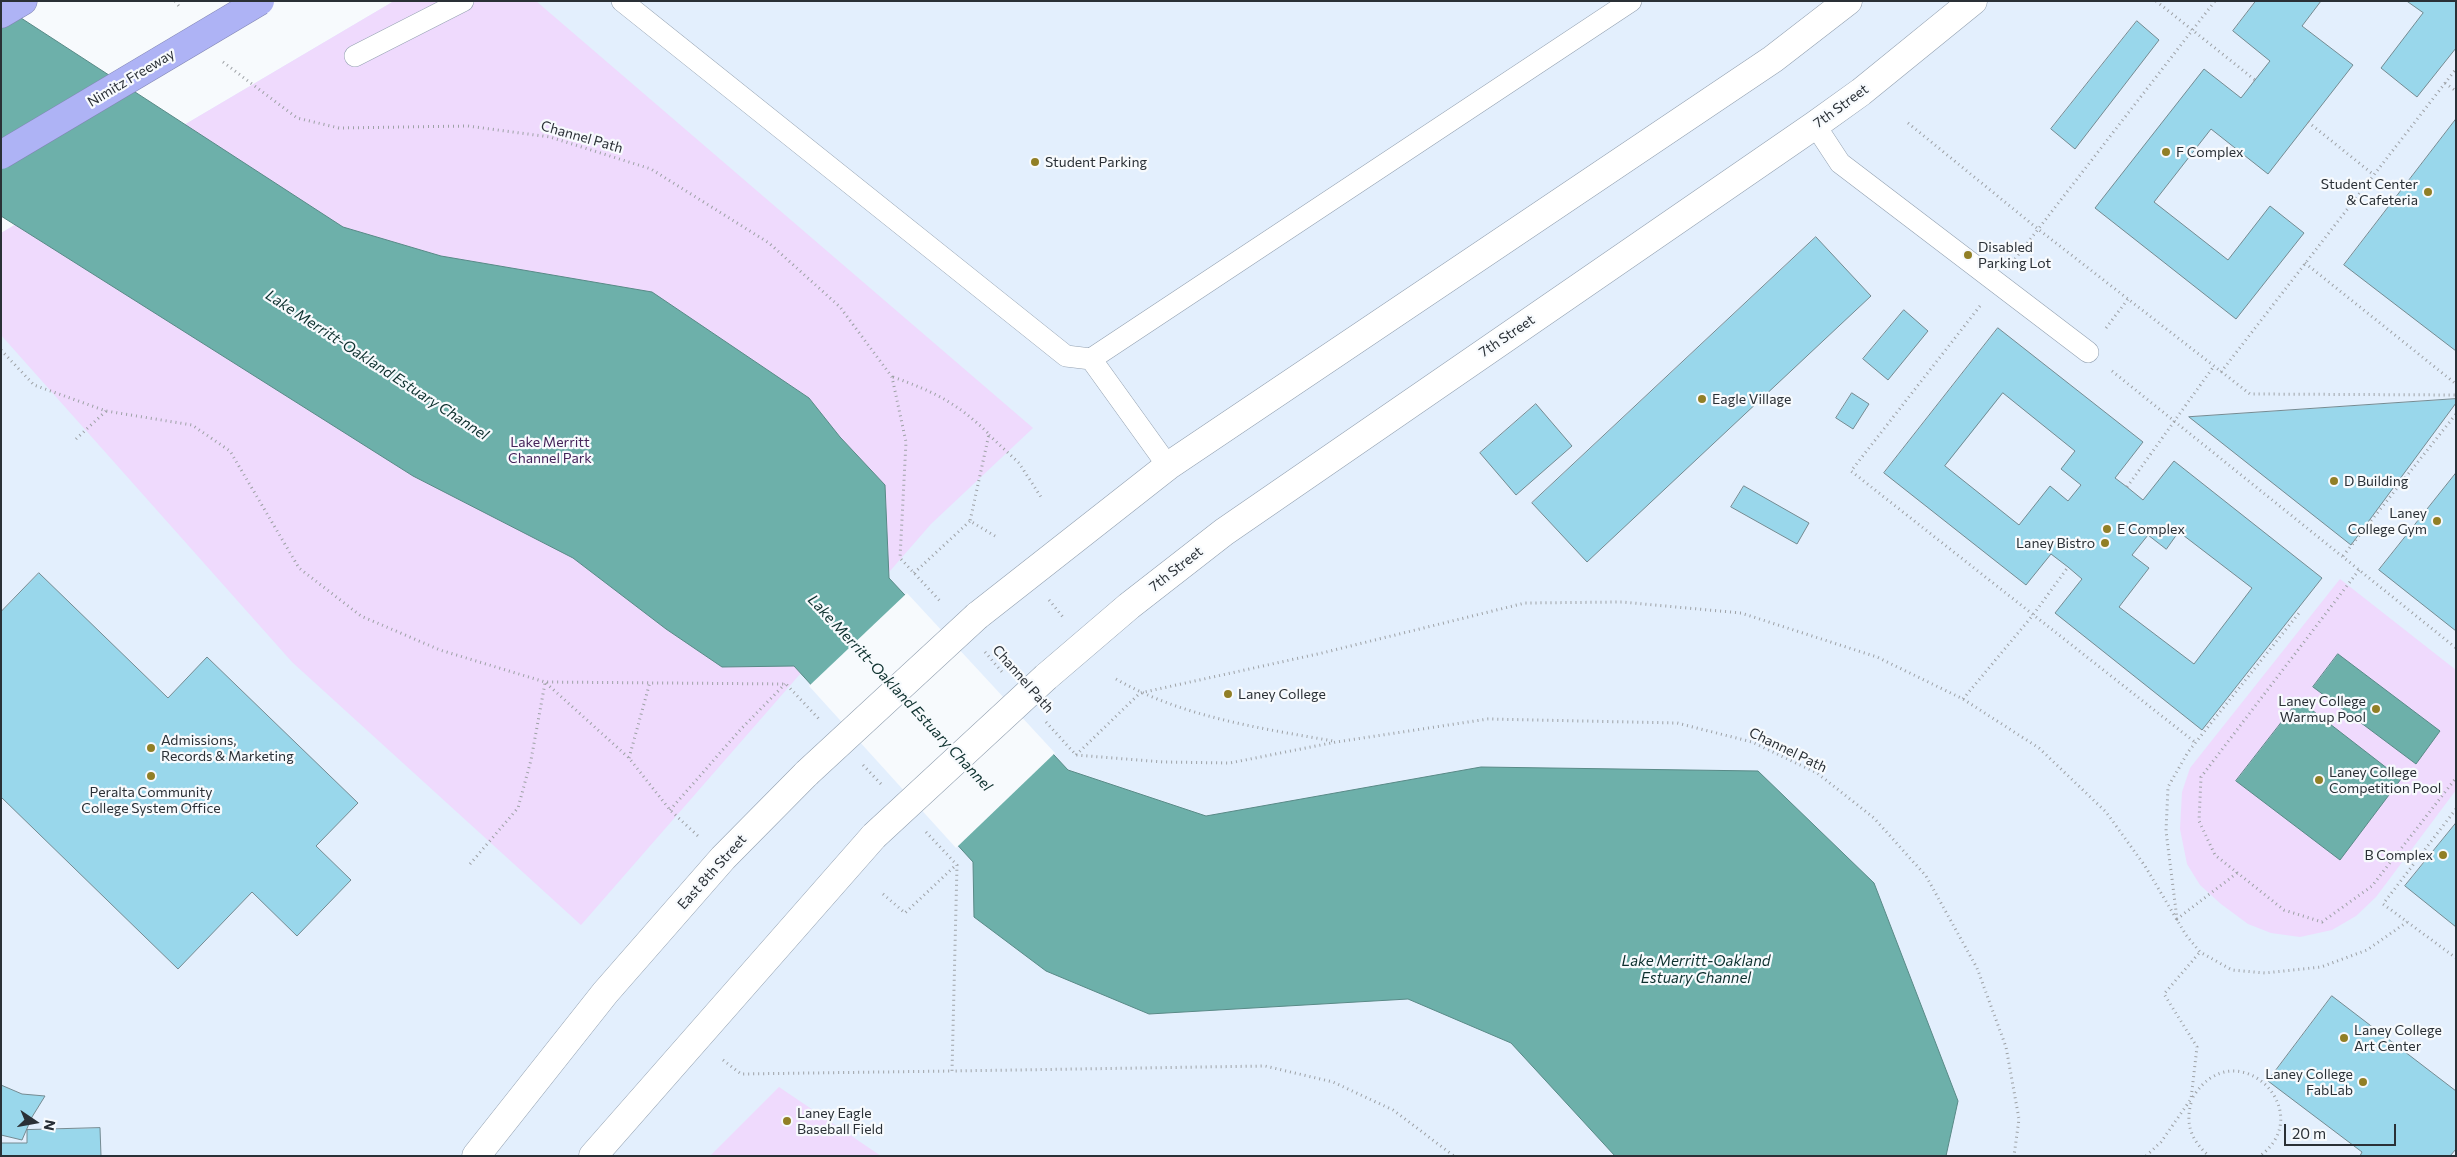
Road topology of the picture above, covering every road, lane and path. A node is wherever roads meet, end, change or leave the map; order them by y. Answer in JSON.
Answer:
{"nodes":[{"id":1,"x":23,"y":1,"type":"edge"},
{"id":2,"x":175,"y":1,"type":"edge"},
{"id":3,"x":260,"y":1,"type":"edge"},
{"id":4,"x":462,"y":1,"type":"edge"},
{"id":5,"x":622,"y":1,"type":"edge"},
{"id":6,"x":1631,"y":1,"type":"edge"},
{"id":7,"x":1848,"y":1,"type":"edge"},
{"id":8,"x":1973,"y":1,"type":"edge"},
{"id":9,"x":2156,"y":1,"type":"edge"},
{"id":10,"x":2215,"y":1,"type":"edge"},
{"id":11,"x":1,"y":14,"type":"edge"},
{"id":12,"x":186,"y":16,"type":"dead end"},
{"id":13,"x":2192,"y":31,"type":"junction"},
{"id":14,"x":355,"y":56,"type":"dead end"},
{"id":15,"x":219,"y":59,"type":"dead end"},
{"id":16,"x":2456,"y":70,"type":"edge"},
{"id":17,"x":2255,"y":80,"type":"dead end"},
{"id":18,"x":2445,"y":83,"type":"junction"},
{"id":19,"x":2456,"y":91,"type":"edge"},
{"id":20,"x":2308,"y":122,"type":"dead end"},
{"id":21,"x":1908,"y":123,"type":"dead end"},
{"id":22,"x":1815,"y":125,"type":"junction"},
{"id":23,"x":1,"y":155,"type":"edge"},
{"id":24,"x":2374,"y":175,"type":"junction"},
{"id":25,"x":2038,"y":229,"type":"junction"},
{"id":26,"x":2305,"y":263,"type":"junction"},
{"id":27,"x":1998,"y":282,"type":"junction"},
{"id":28,"x":1,"y":350,"type":"edge"},
{"id":29,"x":2088,"y":352,"type":"dead end"},
{"id":30,"x":1091,"y":359,"type":"junction"},
{"id":31,"x":2214,"y":366,"type":"junction"},
{"id":32,"x":2111,"y":370,"type":"dead end"},
{"id":33,"x":2221,"y":372,"type":"junction"},
{"id":34,"x":892,"y":377,"type":"junction"},
{"id":35,"x":2456,"y":384,"type":"edge"},
{"id":36,"x":2456,"y":395,"type":"edge"},
{"id":37,"x":106,"y":411,"type":"junction"},
{"id":38,"x":2456,"y":414,"type":"edge"},
{"id":39,"x":2174,"y":422,"type":"junction"},
{"id":40,"x":988,"y":434,"type":"junction"},
{"id":41,"x":76,"y":439,"type":"dead end"},
{"id":42,"x":1168,"y":466,"type":"junction"},
{"id":43,"x":2127,"y":487,"type":"dead end"},
{"id":44,"x":1042,"y":497,"type":"dead end"},
{"id":45,"x":970,"y":521,"type":"junction"},
{"id":46,"x":995,"y":536,"type":"dead end"},
{"id":47,"x":2343,"y":556,"type":"junction"},
{"id":48,"x":2068,"y":567,"type":"dead end"},
{"id":49,"x":2359,"y":570,"type":"junction"},
{"id":50,"x":914,"y":573,"type":"junction"},
{"id":51,"x":1049,"y":600,"type":"dead end"},
{"id":52,"x":943,"y":604,"type":"dead end"},
{"id":53,"x":2299,"y":613,"type":"dead end"},
{"id":54,"x":2033,"y":615,"type":"junction"},
{"id":55,"x":1063,"y":617,"type":"dead end"},
{"id":56,"x":980,"y":647,"type":"dead end"},
{"id":57,"x":2456,"y":648,"type":"edge"},
{"id":58,"x":1005,"y":676,"type":"dead end"},
{"id":59,"x":1116,"y":679,"type":"dead end"},
{"id":60,"x":545,"y":682,"type":"junction"},
{"id":61,"x":650,"y":682,"type":"junction"},
{"id":62,"x":786,"y":684,"type":"junction"},
{"id":63,"x":1140,"y":693,"type":"junction"},
{"id":64,"x":1963,"y":700,"type":"junction"},
{"id":65,"x":1044,"y":719,"type":"dead end"},
{"id":66,"x":820,"y":720,"type":"dead end"},
{"id":67,"x":1336,"y":742,"type":"junction"},
{"id":68,"x":2196,"y":743,"type":"junction"},
{"id":69,"x":1076,"y":755,"type":"junction"},
{"id":70,"x":629,"y":758,"type":"junction"},
{"id":71,"x":861,"y":764,"type":"dead end"},
{"id":72,"x":2456,"y":778,"type":"edge"},
{"id":73,"x":882,"y":785,"type":"dead end"},
{"id":74,"x":2456,"y":809,"type":"edge"},
{"id":75,"x":670,"y":810,"type":"junction"},
{"id":76,"x":923,"y":829,"type":"dead end"},
{"id":77,"x":723,"y":858,"type":"junction"},
{"id":78,"x":470,"y":864,"type":"dead end"},
{"id":79,"x":957,"y":865,"type":"junction"},
{"id":80,"x":2237,"y":872,"type":"junction"},
{"id":81,"x":883,"y":894,"type":"dead end"},
{"id":82,"x":2178,"y":919,"type":"junction"},
{"id":83,"x":2407,"y":922,"type":"junction"},
{"id":84,"x":2200,"y":952,"type":"junction"},
{"id":85,"x":2456,"y":958,"type":"edge"},
{"id":86,"x":697,"y":1037,"type":"junction"},
{"id":87,"x":952,"y":1071,"type":"junction"},
{"id":88,"x":2192,"y":1099,"type":"junction"},
{"id":89,"x":476,"y":1156,"type":"edge"},
{"id":90,"x":593,"y":1156,"type":"edge"},
{"id":91,"x":1454,"y":1156,"type":"edge"},
{"id":92,"x":2014,"y":1156,"type":"edge"},
{"id":93,"x":2146,"y":1156,"type":"edge"},
{"id":94,"x":2209,"y":1156,"type":"edge"},
{"id":95,"x":2260,"y":1156,"type":"edge"}],
"edges":[{"from":1,"to":11,"type":"highway"},
{"from":2,"to":12,"type":"path"},
{"from":3,"to":23,"type":"highway","name":"Nimitz Freeway","bridge":true},
{"from":4,"to":14,"type":"lane"},
{"from":5,"to":30,"type":"lane"},
{"from":6,"to":30,"type":"lane"},
{"from":7,"to":42,"type":"main road"},
{"from":8,"to":22,"type":"main road","name":"7th Street"},
{"from":9,"to":13,"type":"path"},
{"from":10,"to":13,"type":"path"},
{"from":13,"to":17,"type":"path"},
{"from":13,"to":25,"type":"path"},
{"from":15,"to":34,"type":"path","name":"Channel Path"},
{"from":16,"to":18,"type":"path"},
{"from":18,"to":19,"type":"path"},
{"from":18,"to":24,"type":"path"},
{"from":20,"to":24,"type":"path"},
{"from":21,"to":25,"type":"path"},
{"from":22,"to":27,"type":"lane"},
{"from":22,"to":86,"type":"main road","name":"7th Street","bridge":true},
{"from":24,"to":26,"type":"path"},
{"from":25,"to":27,"type":"path"},
{"from":25,"to":31,"type":"path"},
{"from":26,"to":33,"type":"path"},
{"from":26,"to":35,"type":"path"},
{"from":27,"to":29,"type":"lane"},
{"from":27,"to":54,"type":"path"},
{"from":28,"to":37,"type":"path"},
{"from":30,"to":42,"type":"lane"},
{"from":31,"to":33,"type":"path"},
{"from":31,"to":39,"type":"path"},
{"from":32,"to":39,"type":"path"},
{"from":33,"to":36,"type":"path"},
{"from":34,"to":40,"type":"path"},
{"from":34,"to":50,"type":"path","name":"Channel Path"},
{"from":37,"to":41,"type":"path"},
{"from":37,"to":60,"type":"path"},
{"from":38,"to":47,"type":"path"},
{"from":39,"to":43,"type":"path"},
{"from":39,"to":47,"type":"path"},
{"from":40,"to":44,"type":"path"},
{"from":40,"to":45,"type":"path"},
{"from":42,"to":77,"type":"main road","name":"East 8th Street","bridge":true},
{"from":45,"to":46,"type":"path"},
{"from":45,"to":50,"type":"path"},
{"from":47,"to":49,"type":"path"},
{"from":48,"to":54,"type":"path"},
{"from":49,"to":57,"type":"path"},
{"from":49,"to":80,"type":"path"},
{"from":50,"to":52,"type":"path","name":"Channel Path"},
{"from":51,"to":55,"type":"path"},
{"from":53,"to":68,"type":"path"},
{"from":54,"to":64,"type":"path"},
{"from":54,"to":68,"type":"path"},
{"from":56,"to":58,"type":"path","name":"Channel Path"},
{"from":59,"to":63,"type":"path","name":"Channel Path"},
{"from":60,"to":61,"type":"path"},
{"from":60,"to":70,"type":"path"},
{"from":60,"to":78,"type":"path"},
{"from":61,"to":62,"type":"path"},
{"from":61,"to":70,"type":"path"},
{"from":62,"to":66,"type":"path"},
{"from":62,"to":75,"type":"path"},
{"from":63,"to":64,"type":"path"},
{"from":63,"to":67,"type":"path","name":"Channel Path"},
{"from":63,"to":69,"type":"path"},
{"from":64,"to":82,"type":"path"},
{"from":65,"to":69,"type":"path","name":"Channel Path"},
{"from":67,"to":69,"type":"path","name":"Channel Path"},
{"from":67,"to":92,"type":"path","name":"Channel Path"},
{"from":68,"to":82,"type":"path"},
{"from":70,"to":75,"type":"path"},
{"from":71,"to":73,"type":"path"},
{"from":72,"to":80,"type":"path"},
{"from":74,"to":83,"type":"path"},
{"from":75,"to":77,"type":"path"},
{"from":76,"to":79,"type":"path"},
{"from":77,"to":89,"type":"main road","name":"East 8th Street"},
{"from":79,"to":81,"type":"path"},
{"from":79,"to":87,"type":"path"},
{"from":80,"to":82,"type":"path"},
{"from":82,"to":84,"type":"path"},
{"from":83,"to":84,"type":"path"},
{"from":83,"to":85,"type":"path"},
{"from":84,"to":88,"type":"path"},
{"from":86,"to":87,"type":"path"},
{"from":86,"to":90,"type":"main road"},
{"from":87,"to":91,"type":"path"},
{"from":88,"to":93,"type":"path"},
{"from":88,"to":94,"type":"path"},
{"from":88,"to":95,"type":"path"}]}
